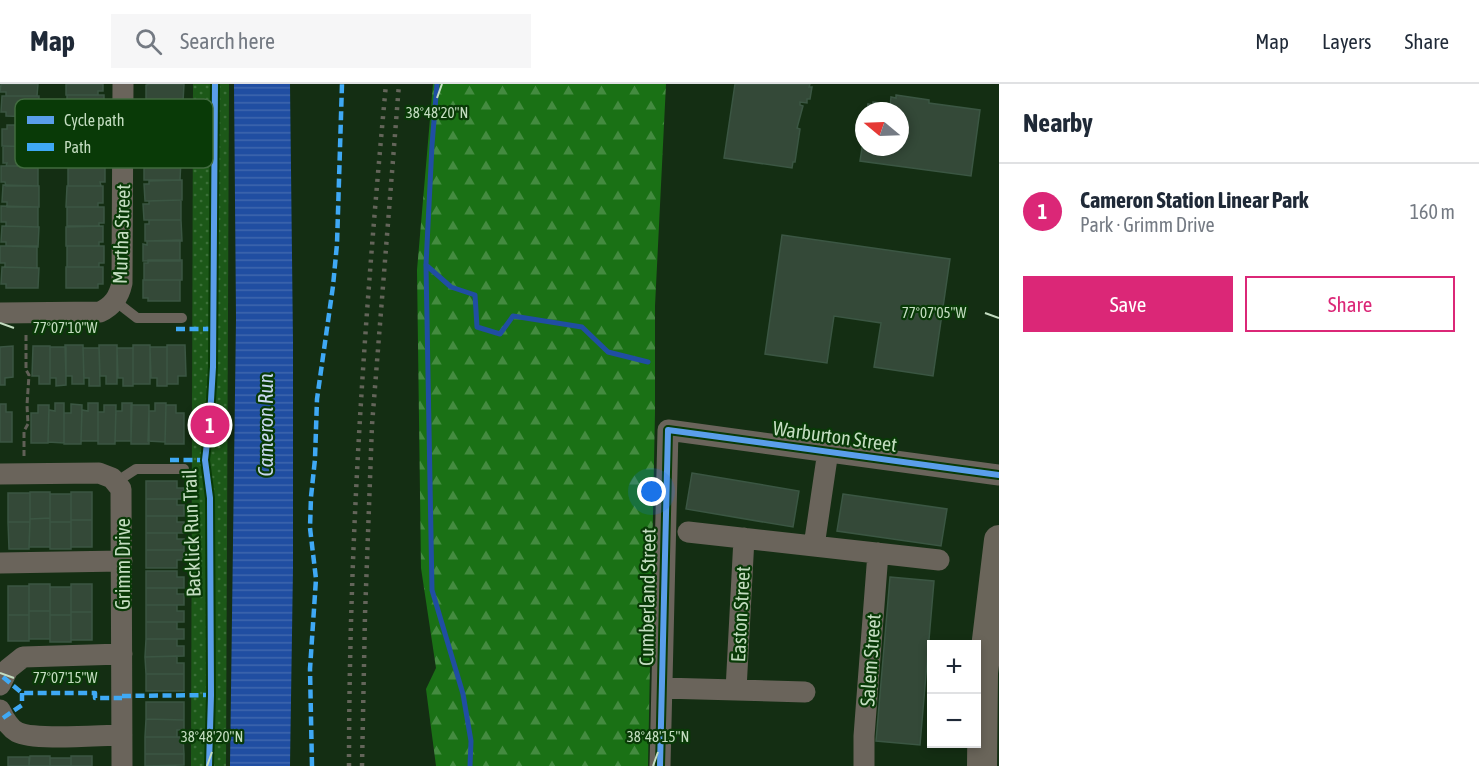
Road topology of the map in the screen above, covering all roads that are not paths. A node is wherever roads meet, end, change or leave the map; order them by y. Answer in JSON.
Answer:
{"nodes":[{"id":1,"x":123,"y":84,"type":"edge"},
{"id":2,"x":123,"y":99,"type":"edge"},
{"id":3,"x":123,"y":168,"type":"edge"},
{"id":4,"x":115,"y":301,"type":"junction"},
{"id":5,"x":0,"y":313,"type":"edge"},
{"id":6,"x":182,"y":318,"type":"dead end"},
{"id":7,"x":668,"y":430,"type":"joint"},
{"id":8,"x":828,"y":452,"type":"junction"},
{"id":9,"x":184,"y":469,"type":"dead end"},
{"id":10,"x":0,"y":474,"type":"edge"},
{"id":11,"x":999,"y":475,"type":"edge"},
{"id":12,"x":116,"y":482,"type":"junction"},
{"id":13,"x":688,"y":532,"type":"dead end"},
{"id":14,"x":744,"y":538,"type":"junction"},
{"id":15,"x":999,"y":540,"type":"edge"},
{"id":16,"x":814,"y":546,"type":"junction"},
{"id":17,"x":878,"y":553,"type":"junction"},
{"id":18,"x":939,"y":560,"type":"dead end"},
{"id":19,"x":122,"y":561,"type":"junction"},
{"id":20,"x":0,"y":563,"type":"edge"},
{"id":21,"x":992,"y":652,"type":"edge"},
{"id":22,"x":122,"y":654,"type":"junction"},
{"id":23,"x":0,"y":685,"type":"edge"},
{"id":24,"x":662,"y":688,"type":"junction"},
{"id":25,"x":736,"y":690,"type":"junction"},
{"id":26,"x":805,"y":692,"type":"dead end"},
{"id":27,"x":0,"y":710,"type":"edge"},
{"id":28,"x":122,"y":735,"type":"junction"},
{"id":29,"x":122,"y":766,"type":"edge"},
{"id":30,"x":660,"y":766,"type":"edge"},
{"id":31,"x":864,"y":766,"type":"edge"},
{"id":32,"x":982,"y":766,"type":"edge"}],
"edges":[{"from":1,"to":2,"type":"street","name":"Murtha Street"},
{"from":3,"to":4,"type":"street","name":"Murtha Street"},
{"from":4,"to":5,"type":"street","name":"Murtha Street"},
{"from":4,"to":6,"type":"lane"},
{"from":7,"to":8,"type":"street","name":"Warburton Street"},
{"from":7,"to":24,"type":"street","name":"Cumberland Street"},
{"from":8,"to":11,"type":"street","name":"Warburton Street"},
{"from":8,"to":16,"type":"street"},
{"from":9,"to":12,"type":"lane"},
{"from":10,"to":12,"type":"street"},
{"from":12,"to":19,"type":"street","name":"Grimm Drive"},
{"from":13,"to":14,"type":"street"},
{"from":14,"to":16,"type":"street"},
{"from":14,"to":25,"type":"street","name":"Easton Street"},
{"from":15,"to":21,"type":"main road"},
{"from":16,"to":17,"type":"street"},
{"from":17,"to":18,"type":"street"},
{"from":17,"to":31,"type":"street","name":"Salem Street"},
{"from":19,"to":20,"type":"street"},
{"from":19,"to":22,"type":"street","name":"Grimm Drive"},
{"from":21,"to":32,"type":"main road"},
{"from":22,"to":23,"type":"street"},
{"from":22,"to":28,"type":"street","name":"Grimm Drive"},
{"from":24,"to":25,"type":"street"},
{"from":24,"to":30,"type":"street","name":"Cumberland Street"},
{"from":25,"to":26,"type":"street"},
{"from":27,"to":28,"type":"street"},
{"from":28,"to":29,"type":"street","name":"Grimm Drive"}]}
